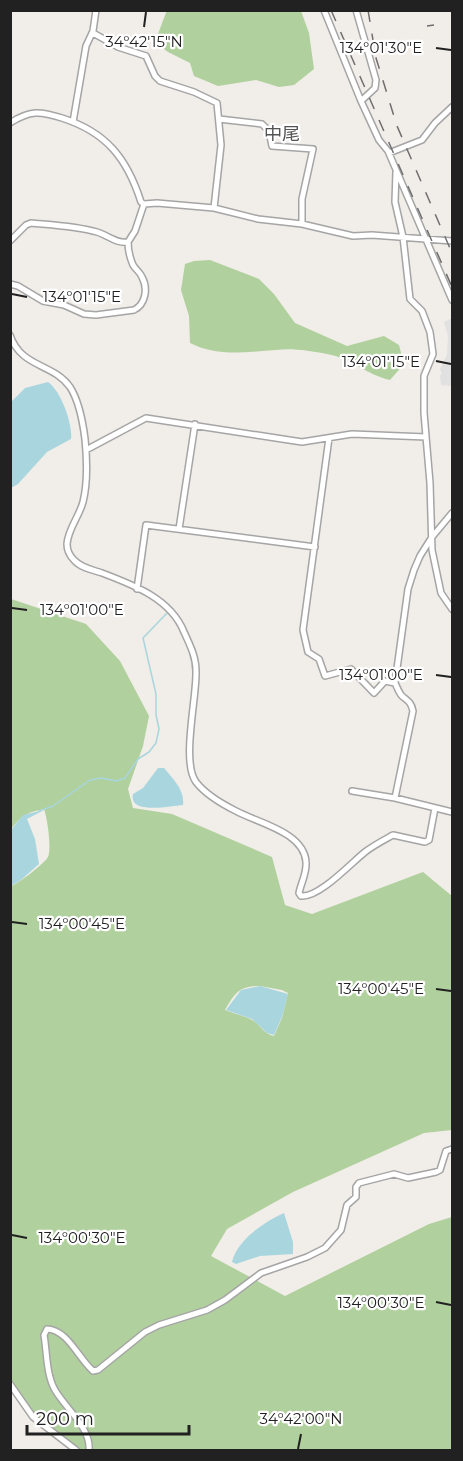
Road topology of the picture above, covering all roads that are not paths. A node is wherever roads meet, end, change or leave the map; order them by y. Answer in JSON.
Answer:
{"nodes":[{"id":1,"x":96,"y":10,"type":"edge"},
{"id":2,"x":324,"y":10,"type":"edge"},
{"id":3,"x":356,"y":10,"type":"edge"},
{"id":4,"x":93,"y":33,"type":"junction"},
{"id":5,"x":361,"y":101,"type":"junction"},
{"id":6,"x":453,"y":107,"type":"edge"},
{"id":7,"x":219,"y":119,"type":"junction"},
{"id":8,"x":73,"y":122,"type":"junction"},
{"id":9,"x":10,"y":123,"type":"edge"},
{"id":10,"x":389,"y":153,"type":"junction"},
{"id":11,"x":396,"y":172,"type":"junction"},
{"id":12,"x":144,"y":204,"type":"junction"},
{"id":13,"x":214,"y":208,"type":"junction"},
{"id":14,"x":302,"y":224,"type":"junction"},
{"id":15,"x":403,"y":237,"type":"junction"},
{"id":16,"x":425,"y":238,"type":"junction"},
{"id":17,"x":10,"y":241,"type":"edge"},
{"id":18,"x":453,"y":241,"type":"edge"},
{"id":19,"x":128,"y":242,"type":"junction"},
{"id":20,"x":10,"y":284,"type":"edge"},
{"id":21,"x":453,"y":300,"type":"edge"},
{"id":22,"x":10,"y":335,"type":"edge"},
{"id":23,"x":195,"y":424,"type":"junction"},
{"id":24,"x":426,"y":437,"type":"junction"},
{"id":25,"x":329,"y":438,"type":"junction"},
{"id":26,"x":86,"y":450,"type":"junction"},
{"id":27,"x":453,"y":513,"type":"edge"},
{"id":28,"x":178,"y":529,"type":"junction"},
{"id":29,"x":432,"y":537,"type":"junction"},
{"id":30,"x":315,"y":547,"type":"junction"},
{"id":31,"x":137,"y":589,"type":"junction"},
{"id":32,"x":453,"y":609,"type":"edge"},
{"id":33,"x":395,"y":683,"type":"junction"},
{"id":34,"x":352,"y":791,"type":"dead end"},
{"id":35,"x":395,"y":798,"type":"junction"},
{"id":36,"x":435,"y":808,"type":"junction"},
{"id":37,"x":453,"y":812,"type":"edge"},
{"id":38,"x":453,"y":1149,"type":"edge"},
{"id":39,"x":10,"y":1384,"type":"edge"},
{"id":40,"x":76,"y":1450,"type":"edge"},
{"id":41,"x":89,"y":1450,"type":"edge"}],
"edges":[{"from":1,"to":4,"type":"street"},
{"from":2,"to":5,"type":"street"},
{"from":3,"to":5,"type":"street"},
{"from":4,"to":7,"type":"street"},
{"from":4,"to":8,"type":"street"},
{"from":5,"to":10,"type":"street"},
{"from":6,"to":10,"type":"street"},
{"from":7,"to":13,"type":"street"},
{"from":7,"to":14,"type":"street"},
{"from":8,"to":9,"type":"street"},
{"from":8,"to":12,"type":"street"},
{"from":10,"to":11,"type":"street"},
{"from":11,"to":15,"type":"street"},
{"from":11,"to":16,"type":"street"},
{"from":12,"to":13,"type":"street"},
{"from":12,"to":19,"type":"street"},
{"from":13,"to":14,"type":"street"},
{"from":14,"to":15,"type":"street"},
{"from":15,"to":16,"type":"street"},
{"from":15,"to":24,"type":"street"},
{"from":16,"to":18,"type":"street"},
{"from":16,"to":21,"type":"street"},
{"from":17,"to":19,"type":"street"},
{"from":19,"to":20,"type":"street"},
{"from":22,"to":26,"type":"street"},
{"from":23,"to":25,"type":"street"},
{"from":23,"to":26,"type":"street"},
{"from":23,"to":28,"type":"street"},
{"from":24,"to":25,"type":"street"},
{"from":24,"to":29,"type":"street"},
{"from":25,"to":30,"type":"street"},
{"from":26,"to":31,"type":"street"},
{"from":27,"to":29,"type":"street"},
{"from":28,"to":30,"type":"street"},
{"from":28,"to":31,"type":"street"},
{"from":29,"to":32,"type":"street"},
{"from":29,"to":33,"type":"street"},
{"from":30,"to":33,"type":"street"},
{"from":31,"to":36,"type":"street"},
{"from":33,"to":35,"type":"street"},
{"from":34,"to":35,"type":"street"},
{"from":35,"to":36,"type":"street"},
{"from":36,"to":37,"type":"street"},
{"from":38,"to":41,"type":"street"},
{"from":39,"to":40,"type":"street"}]}
